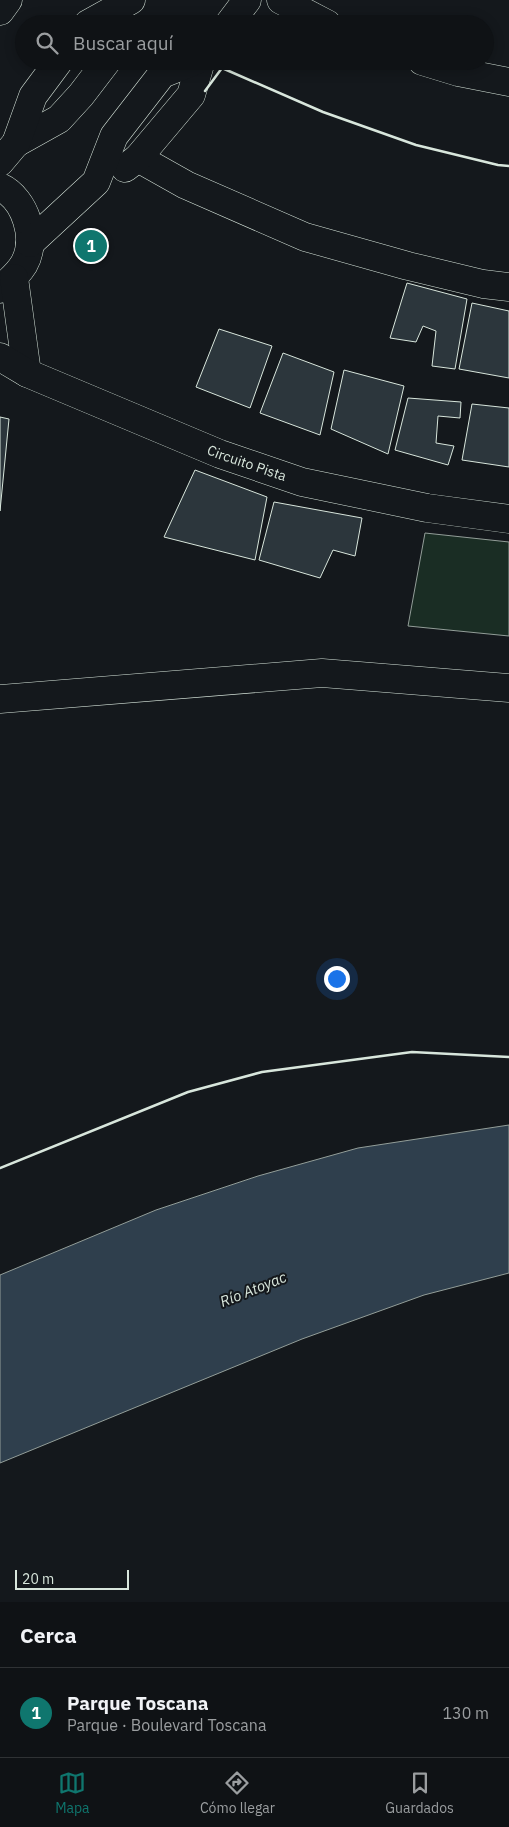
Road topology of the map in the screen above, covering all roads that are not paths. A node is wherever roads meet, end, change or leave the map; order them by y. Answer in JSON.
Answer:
{"nodes":[{"id":1,"x":133,"y":0,"type":"edge"},
{"id":2,"x":247,"y":0,"type":"edge"},
{"id":3,"x":281,"y":0,"type":"edge"},
{"id":4,"x":105,"y":15,"type":"edge"},
{"id":5,"x":128,"y":15,"type":"edge"},
{"id":6,"x":236,"y":15,"type":"edge"},
{"id":7,"x":310,"y":15,"type":"edge"},
{"id":8,"x":53,"y":70,"type":"edge"},
{"id":9,"x":100,"y":70,"type":"edge"},
{"id":10,"x":172,"y":70,"type":"edge"},
{"id":11,"x":198,"y":70,"type":"edge"},
{"id":12,"x":451,"y":70,"type":"edge"},
{"id":13,"x":509,"y":82,"type":"edge"},
{"id":14,"x":8,"y":153,"type":"edge"},
{"id":15,"x":138,"y":158,"type":"junction"},
{"id":16,"x":96,"y":182,"type":"junction"},
{"id":17,"x":0,"y":187,"type":"edge"},
{"id":18,"x":30,"y":243,"type":"junction"},
{"id":19,"x":7,"y":283,"type":"edge"},
{"id":20,"x":509,"y":287,"type":"edge"},
{"id":21,"x":0,"y":357,"type":"edge"},
{"id":22,"x":27,"y":373,"type":"junction"},
{"id":23,"x":509,"y":519,"type":"edge"},
{"id":24,"x":509,"y":688,"type":"edge"},
{"id":25,"x":0,"y":699,"type":"edge"}],
"edges":[{"from":1,"to":4,"type":"street"},
{"from":1,"to":5,"type":"street"},
{"from":2,"to":6,"type":"street"},
{"from":3,"to":7,"type":"street"},
{"from":8,"to":14,"type":"street"},
{"from":9,"to":14,"type":"street"},
{"from":10,"to":16,"type":"street"},
{"from":11,"to":15,"type":"street"},
{"from":12,"to":13,"type":"street"},
{"from":15,"to":16,"type":"street"},
{"from":15,"to":20,"type":"street"},
{"from":16,"to":18,"type":"street"},
{"from":17,"to":18,"type":"street"},
{"from":18,"to":19,"type":"street"},
{"from":19,"to":22,"type":"street"},
{"from":21,"to":22,"type":"street","name":"Circuito Pista"},
{"from":22,"to":23,"type":"street","name":"Circuito Pista"},
{"from":24,"to":25,"type":"street"}]}
